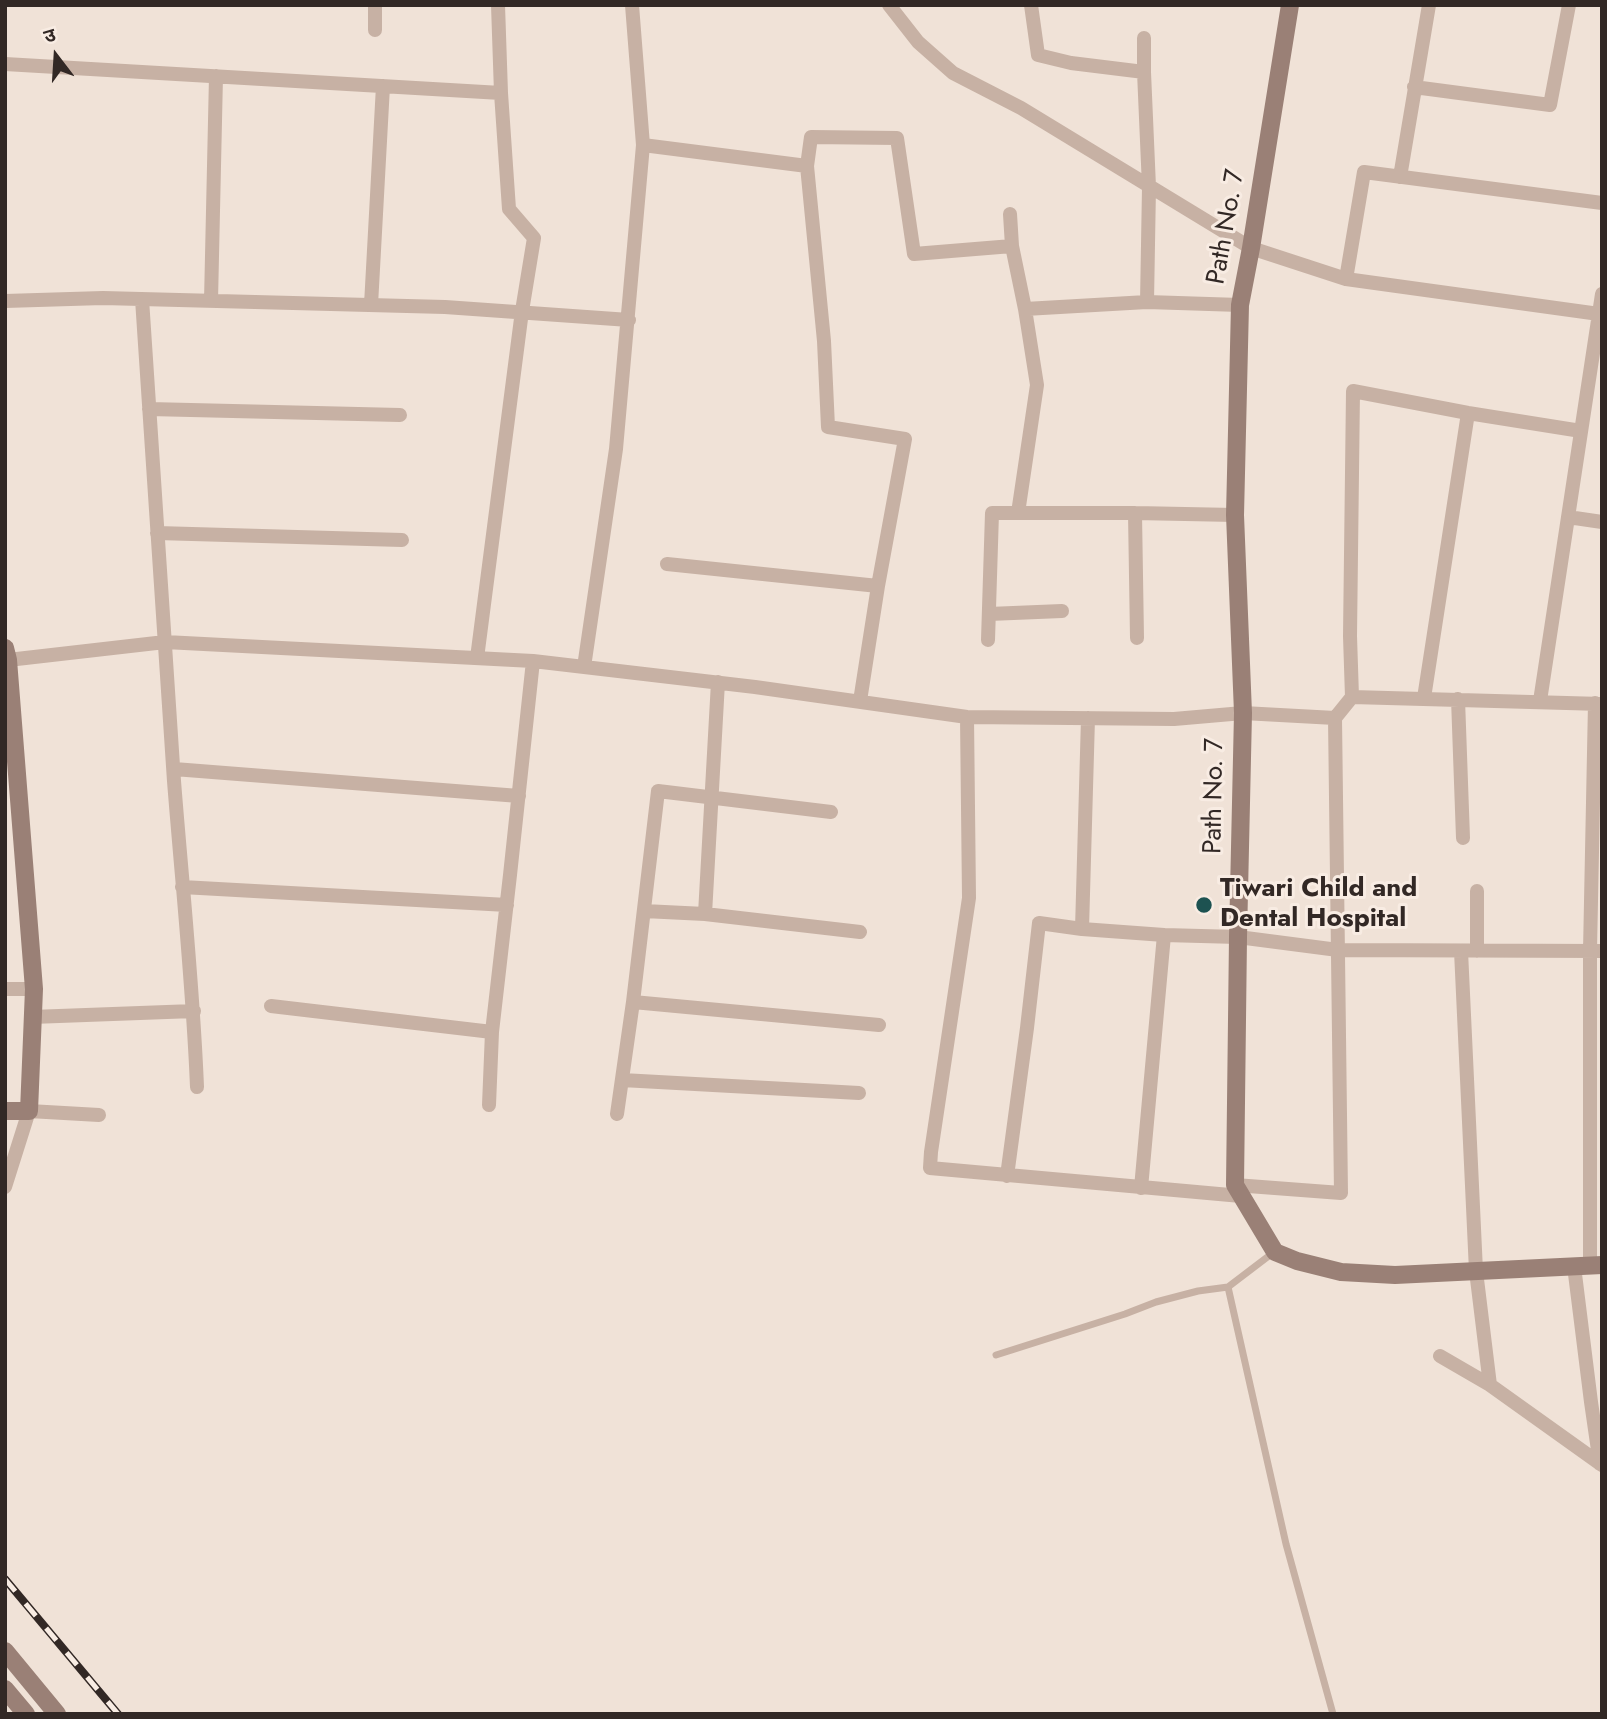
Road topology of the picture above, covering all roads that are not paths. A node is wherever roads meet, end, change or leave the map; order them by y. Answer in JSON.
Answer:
{"nodes":[{"id":1,"x":375,"y":5,"type":"edge"},
{"id":2,"x":498,"y":5,"type":"edge"},
{"id":3,"x":632,"y":5,"type":"edge"},
{"id":4,"x":889,"y":5,"type":"edge"},
{"id":5,"x":1031,"y":5,"type":"edge"},
{"id":6,"x":1290,"y":5,"type":"edge"},
{"id":7,"x":1429,"y":5,"type":"edge"},
{"id":8,"x":1569,"y":5,"type":"edge"},
{"id":9,"x":375,"y":30,"type":"dead end"},
{"id":10,"x":1144,"y":38,"type":"dead end"},
{"id":11,"x":5,"y":64,"type":"edge"},
{"id":12,"x":1144,"y":72,"type":"junction"},
{"id":13,"x":216,"y":76,"type":"junction"},
{"id":14,"x":383,"y":86,"type":"junction"},
{"id":15,"x":1414,"y":87,"type":"junction"},
{"id":16,"x":501,"y":93,"type":"junction"},
{"id":17,"x":643,"y":145,"type":"junction"},
{"id":18,"x":807,"y":166,"type":"junction"},
{"id":19,"x":1400,"y":177,"type":"junction"},
{"id":20,"x":1149,"y":187,"type":"junction"},
{"id":21,"x":1602,"y":203,"type":"edge"},
{"id":22,"x":1010,"y":214,"type":"dead end"},
{"id":23,"x":1012,"y":246,"type":"junction"},
{"id":24,"x":1251,"y":248,"type":"junction"},
{"id":25,"x":1346,"y":279,"type":"junction"},
{"id":26,"x":1602,"y":294,"type":"edge"},
{"id":27,"x":142,"y":299,"type":"junction"},
{"id":28,"x":5,"y":301,"type":"edge"},
{"id":29,"x":211,"y":301,"type":"junction"},
{"id":30,"x":1147,"y":302,"type":"junction"},
{"id":31,"x":1240,"y":304,"type":"junction"},
{"id":32,"x":371,"y":305,"type":"junction"},
{"id":33,"x":1025,"y":309,"type":"junction"},
{"id":34,"x":522,"y":311,"type":"junction"},
{"id":35,"x":1599,"y":314,"type":"junction"},
{"id":36,"x":629,"y":320,"type":"junction"},
{"id":37,"x":1594,"y":393,"type":"edge"},
{"id":38,"x":149,"y":409,"type":"junction"},
{"id":39,"x":1468,"y":413,"type":"junction"},
{"id":40,"x":400,"y":415,"type":"dead end"},
{"id":41,"x":1581,"y":431,"type":"junction"},
{"id":42,"x":1018,"y":513,"type":"junction"},
{"id":43,"x":1135,"y":513,"type":"junction"},
{"id":44,"x":1235,"y":515,"type":"junction"},
{"id":45,"x":1568,"y":517,"type":"junction"},
{"id":46,"x":1602,"y":522,"type":"edge"},
{"id":47,"x":157,"y":533,"type":"junction"},
{"id":48,"x":402,"y":540,"type":"dead end"},
{"id":49,"x":667,"y":564,"type":"dead end"},
{"id":50,"x":878,"y":586,"type":"junction"},
{"id":51,"x":1062,"y":611,"type":"dead end"},
{"id":52,"x":989,"y":614,"type":"junction"},
{"id":53,"x":1137,"y":638,"type":"dead end"},
{"id":54,"x":988,"y":640,"type":"dead end"},
{"id":55,"x":165,"y":642,"type":"junction"},
{"id":56,"x":6,"y":654,"type":"edge"},
{"id":57,"x":477,"y":658,"type":"junction"},
{"id":58,"x":533,"y":661,"type":"junction"},
{"id":59,"x":584,"y":667,"type":"junction"},
{"id":60,"x":718,"y":682,"type":"junction"},
{"id":61,"x":1352,"y":697,"type":"junction"},
{"id":62,"x":1424,"y":698,"type":"junction"},
{"id":63,"x":1458,"y":699,"type":"junction"},
{"id":64,"x":860,"y":701,"type":"junction"},
{"id":65,"x":1540,"y":701,"type":"junction"},
{"id":66,"x":1598,"y":704,"type":"edge"},
{"id":67,"x":1243,"y":713,"type":"junction"},
{"id":68,"x":967,"y":717,"type":"junction"},
{"id":69,"x":1088,"y":718,"type":"junction"},
{"id":70,"x":1335,"y":718,"type":"junction"},
{"id":71,"x":174,"y":769,"type":"junction"},
{"id":72,"x":519,"y":796,"type":"junction"},
{"id":73,"x":713,"y":798,"type":"junction"},
{"id":74,"x":831,"y":812,"type":"dead end"},
{"id":75,"x":1463,"y":838,"type":"dead end"},
{"id":76,"x":183,"y":887,"type":"junction"},
{"id":77,"x":1476,"y":891,"type":"dead end"},
{"id":78,"x":507,"y":905,"type":"junction"},
{"id":79,"x":644,"y":911,"type":"junction"},
{"id":80,"x":705,"y":914,"type":"junction"},
{"id":81,"x":1082,"y":929,"type":"junction"},
{"id":82,"x":860,"y":932,"type":"dead end"},
{"id":83,"x":1164,"y":935,"type":"junction"},
{"id":84,"x":1238,"y":937,"type":"junction"},
{"id":85,"x":1338,"y":950,"type":"junction"},
{"id":86,"x":1461,"y":951,"type":"junction"},
{"id":87,"x":1477,"y":951,"type":"junction"},
{"id":88,"x":1596,"y":951,"type":"edge"},
{"id":89,"x":5,"y":989,"type":"edge"},
{"id":90,"x":33,"y":989,"type":"junction"},
{"id":91,"x":633,"y":1002,"type":"junction"},
{"id":92,"x":271,"y":1006,"type":"dead end"},
{"id":93,"x":194,"y":1011,"type":"junction"},
{"id":94,"x":32,"y":1017,"type":"junction"},
{"id":95,"x":880,"y":1025,"type":"dead end"},
{"id":96,"x":492,"y":1032,"type":"junction"},
{"id":97,"x":622,"y":1080,"type":"junction"},
{"id":98,"x":197,"y":1087,"type":"dead end"},
{"id":99,"x":859,"y":1093,"type":"dead end"},
{"id":100,"x":489,"y":1105,"type":"dead end"},
{"id":101,"x":5,"y":1111,"type":"edge"},
{"id":102,"x":29,"y":1111,"type":"junction"},
{"id":103,"x":617,"y":1114,"type":"dead end"},
{"id":104,"x":99,"y":1115,"type":"dead end"},
{"id":105,"x":1007,"y":1176,"type":"junction"},
{"id":106,"x":5,"y":1187,"type":"edge"},
{"id":107,"x":1141,"y":1188,"type":"junction"},
{"id":108,"x":1238,"y":1191,"type":"junction"},
{"id":109,"x":1275,"y":1252,"type":"junction"},
{"id":110,"x":1589,"y":1266,"type":"edge"},
{"id":111,"x":1476,"y":1271,"type":"junction"},
{"id":112,"x":1228,"y":1287,"type":"junction"},
{"id":113,"x":996,"y":1355,"type":"dead end"},
{"id":114,"x":1440,"y":1356,"type":"dead end"},
{"id":115,"x":1490,"y":1385,"type":"junction"},
{"id":116,"x":1601,"y":1464,"type":"edge"},
{"id":117,"x":5,"y":1651,"type":"edge"},
{"id":118,"x":5,"y":1689,"type":"edge"},
{"id":119,"x":26,"y":1714,"type":"edge"},
{"id":120,"x":57,"y":1714,"type":"edge"},
{"id":121,"x":1333,"y":1714,"type":"edge"}],
"edges":[{"from":1,"to":9,"type":"street"},
{"from":2,"to":16,"type":"street"},
{"from":3,"to":17,"type":"street"},
{"from":4,"to":20,"type":"street"},
{"from":5,"to":12,"type":"street"},
{"from":6,"to":24,"type":"street","name":"Path No. 7"},
{"from":7,"to":15,"type":"street"},
{"from":8,"to":15,"type":"street"},
{"from":10,"to":12,"type":"street"},
{"from":11,"to":13,"type":"street"},
{"from":12,"to":20,"type":"street"},
{"from":13,"to":14,"type":"street"},
{"from":13,"to":29,"type":"street"},
{"from":14,"to":16,"type":"street"},
{"from":14,"to":32,"type":"street"},
{"from":15,"to":19,"type":"street"},
{"from":16,"to":34,"type":"street"},
{"from":17,"to":18,"type":"street"},
{"from":17,"to":36,"type":"street"},
{"from":18,"to":23,"type":"street"},
{"from":18,"to":50,"type":"street"},
{"from":19,"to":21,"type":"street"},
{"from":19,"to":25,"type":"street"},
{"from":20,"to":24,"type":"street"},
{"from":20,"to":30,"type":"street"},
{"from":22,"to":23,"type":"street"},
{"from":23,"to":33,"type":"street"},
{"from":24,"to":25,"type":"street"},
{"from":24,"to":31,"type":"street","name":"Path No. 7"},
{"from":25,"to":35,"type":"street"},
{"from":26,"to":35,"type":"street"},
{"from":27,"to":28,"type":"street"},
{"from":27,"to":29,"type":"street"},
{"from":27,"to":38,"type":"street"},
{"from":29,"to":32,"type":"street"},
{"from":30,"to":31,"type":"street"},
{"from":30,"to":33,"type":"street"},
{"from":31,"to":44,"type":"street","name":"Path No. 7"},
{"from":32,"to":34,"type":"street"},
{"from":33,"to":42,"type":"street"},
{"from":34,"to":36,"type":"street"},
{"from":34,"to":57,"type":"street"},
{"from":35,"to":37,"type":"street"},
{"from":36,"to":59,"type":"street"},
{"from":37,"to":41,"type":"street"},
{"from":38,"to":40,"type":"street"},
{"from":38,"to":47,"type":"street"},
{"from":39,"to":41,"type":"street"},
{"from":39,"to":61,"type":"street"},
{"from":39,"to":62,"type":"street"},
{"from":41,"to":45,"type":"street"},
{"from":42,"to":43,"type":"street"},
{"from":42,"to":52,"type":"street"},
{"from":43,"to":44,"type":"street"},
{"from":43,"to":53,"type":"street"},
{"from":44,"to":67,"type":"street","name":"Path No. 7"},
{"from":45,"to":46,"type":"street"},
{"from":45,"to":65,"type":"street"},
{"from":47,"to":48,"type":"street"},
{"from":47,"to":55,"type":"street"},
{"from":49,"to":50,"type":"street"},
{"from":50,"to":64,"type":"street"},
{"from":51,"to":52,"type":"street"},
{"from":52,"to":54,"type":"street"},
{"from":55,"to":56,"type":"street"},
{"from":55,"to":57,"type":"street"},
{"from":55,"to":71,"type":"street"},
{"from":56,"to":90,"type":"street"},
{"from":57,"to":58,"type":"street"},
{"from":58,"to":59,"type":"street"},
{"from":58,"to":72,"type":"street"},
{"from":59,"to":60,"type":"street"},
{"from":60,"to":64,"type":"street"},
{"from":60,"to":73,"type":"street"},
{"from":61,"to":62,"type":"street"},
{"from":61,"to":70,"type":"street"},
{"from":62,"to":63,"type":"street"},
{"from":63,"to":65,"type":"street"},
{"from":63,"to":75,"type":"street"},
{"from":64,"to":68,"type":"street"},
{"from":65,"to":66,"type":"street"},
{"from":66,"to":88,"type":"street"},
{"from":67,"to":69,"type":"street"},
{"from":67,"to":70,"type":"street"},
{"from":67,"to":84,"type":"street","name":"Path No. 7"},
{"from":68,"to":69,"type":"street"},
{"from":68,"to":105,"type":"street"},
{"from":69,"to":81,"type":"street"},
{"from":70,"to":85,"type":"street"},
{"from":71,"to":72,"type":"street"},
{"from":71,"to":76,"type":"street"},
{"from":72,"to":78,"type":"street"},
{"from":73,"to":74,"type":"street"},
{"from":73,"to":79,"type":"street"},
{"from":73,"to":80,"type":"street"},
{"from":76,"to":78,"type":"street"},
{"from":76,"to":93,"type":"street"},
{"from":77,"to":87,"type":"street"},
{"from":78,"to":96,"type":"street"},
{"from":79,"to":80,"type":"street"},
{"from":79,"to":91,"type":"street"},
{"from":80,"to":82,"type":"street"},
{"from":81,"to":83,"type":"street"},
{"from":81,"to":105,"type":"street"},
{"from":83,"to":84,"type":"street"},
{"from":83,"to":107,"type":"street"},
{"from":84,"to":85,"type":"street"},
{"from":84,"to":108,"type":"street","name":"Path No. 7"},
{"from":85,"to":86,"type":"street"},
{"from":85,"to":108,"type":"street"},
{"from":86,"to":87,"type":"street"},
{"from":86,"to":111,"type":"street"},
{"from":87,"to":88,"type":"street"},
{"from":88,"to":110,"type":"street"},
{"from":89,"to":90,"type":"street"},
{"from":90,"to":94,"type":"street"},
{"from":91,"to":95,"type":"street"},
{"from":91,"to":97,"type":"street"},
{"from":92,"to":96,"type":"street"},
{"from":93,"to":94,"type":"street"},
{"from":93,"to":98,"type":"street"},
{"from":94,"to":102,"type":"street"},
{"from":96,"to":100,"type":"street"},
{"from":97,"to":99,"type":"street"},
{"from":97,"to":103,"type":"street"},
{"from":101,"to":102,"type":"street"},
{"from":102,"to":104,"type":"street"},
{"from":102,"to":106,"type":"street"},
{"from":105,"to":107,"type":"street"},
{"from":107,"to":108,"type":"street"},
{"from":108,"to":109,"type":"street"},
{"from":109,"to":111,"type":"street"},
{"from":109,"to":112,"type":"lane"},
{"from":110,"to":111,"type":"street"},
{"from":110,"to":116,"type":"street"},
{"from":111,"to":115,"type":"street"},
{"from":112,"to":113,"type":"lane"},
{"from":112,"to":121,"type":"lane"},
{"from":114,"to":115,"type":"street"},
{"from":115,"to":116,"type":"street"},
{"from":117,"to":120,"type":"street"},
{"from":118,"to":119,"type":"street"}]}
